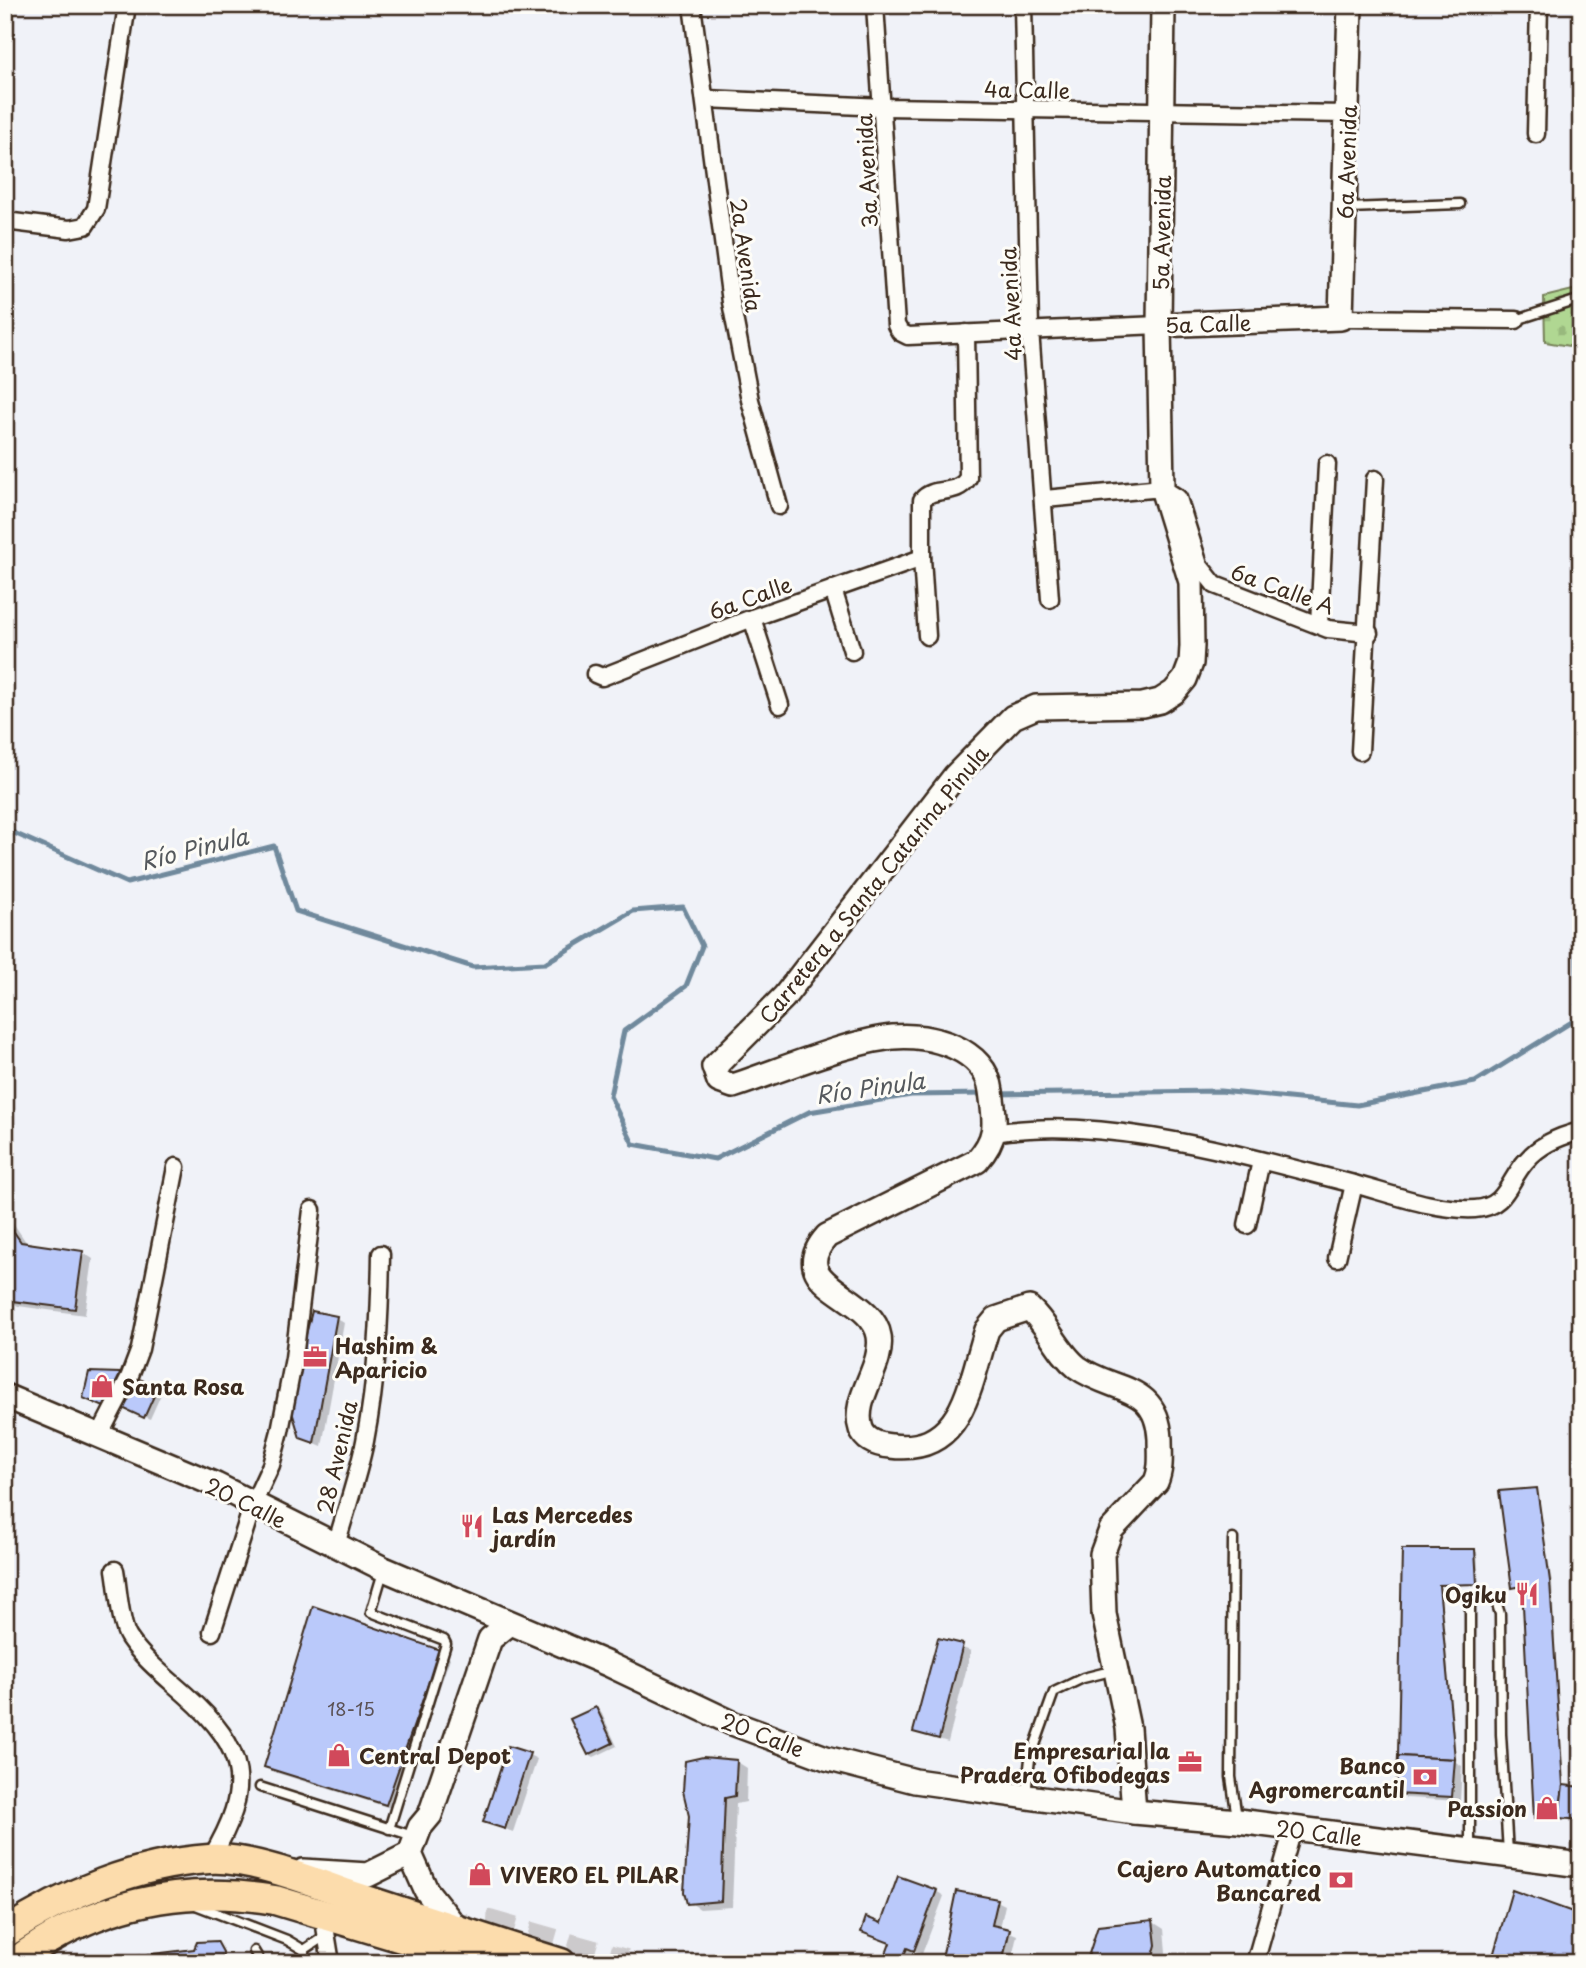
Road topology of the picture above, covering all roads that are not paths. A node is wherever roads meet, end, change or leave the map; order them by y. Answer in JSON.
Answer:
{"nodes":[{"id":1,"x":127,"y":5,"type":"edge"},
{"id":2,"x":692,"y":5,"type":"edge"},
{"id":3,"x":875,"y":5,"type":"edge"},
{"id":4,"x":1023,"y":5,"type":"edge"},
{"id":5,"x":1163,"y":5,"type":"edge"},
{"id":6,"x":1350,"y":5,"type":"edge"},
{"id":7,"x":1539,"y":5,"type":"edge"},
{"id":8,"x":706,"y":99,"type":"junction"},
{"id":9,"x":884,"y":107,"type":"junction"},
{"id":10,"x":1026,"y":110,"type":"junction"},
{"id":11,"x":1163,"y":111,"type":"junction"},
{"id":12,"x":1348,"y":114,"type":"junction"},
{"id":13,"x":1536,"y":134,"type":"dead end"},
{"id":14,"x":1460,"y":204,"type":"dead end"},
{"id":15,"x":1345,"y":208,"type":"junction"},
{"id":16,"x":5,"y":221,"type":"edge"},
{"id":17,"x":1581,"y":299,"type":"edge"},
{"id":18,"x":1341,"y":318,"type":"junction"},
{"id":19,"x":1516,"y":320,"type":"joint"},
{"id":20,"x":1159,"y":325,"type":"junction"},
{"id":21,"x":1030,"y":330,"type":"junction"},
{"id":22,"x":900,"y":332,"type":"joint"},
{"id":23,"x":966,"y":333,"type":"junction"},
{"id":24,"x":1327,"y":464,"type":"dead end"},
{"id":25,"x":1375,"y":479,"type":"dead end"},
{"id":26,"x":1162,"y":488,"type":"junction"},
{"id":27,"x":1045,"y":499,"type":"junction"},
{"id":28,"x":779,"y":506,"type":"dead end"},
{"id":29,"x":922,"y":558,"type":"junction"},
{"id":30,"x":1191,"y":582,"type":"joint"},
{"id":31,"x":833,"y":589,"type":"junction"},
{"id":32,"x":1050,"y":599,"type":"dead end"},
{"id":33,"x":752,"y":618,"type":"junction"},
{"id":34,"x":1319,"y":625,"type":"junction"},
{"id":35,"x":1369,"y":633,"type":"junction"},
{"id":36,"x":927,"y":636,"type":"dead end"},
{"id":37,"x":852,"y":651,"type":"dead end"},
{"id":38,"x":595,"y":674,"type":"dead end"},
{"id":39,"x":780,"y":705,"type":"dead end"},
{"id":40,"x":1360,"y":751,"type":"dead end"},
{"id":41,"x":994,"y":1124,"type":"junction"},
{"id":42,"x":1581,"y":1131,"type":"edge"},
{"id":43,"x":1261,"y":1161,"type":"junction"},
{"id":44,"x":176,"y":1167,"type":"dead end"},
{"id":45,"x":1354,"y":1184,"type":"junction"},
{"id":46,"x":312,"y":1210,"type":"dead end"},
{"id":47,"x":1247,"y":1225,"type":"dead end"},
{"id":48,"x":380,"y":1254,"type":"dead end"},
{"id":49,"x":1337,"y":1258,"type":"dead end"},
{"id":50,"x":5,"y":1396,"type":"edge"},
{"id":51,"x":99,"y":1436,"type":"junction"},
{"id":52,"x":253,"y":1504,"type":"junction"},
{"id":53,"x":1233,"y":1539,"type":"dead end"},
{"id":54,"x":336,"y":1545,"type":"junction"},
{"id":55,"x":384,"y":1569,"type":"junction"},
{"id":56,"x":115,"y":1570,"type":"dead end"},
{"id":57,"x":476,"y":1609,"type":"junction"},
{"id":58,"x":509,"y":1625,"type":"junction"},
{"id":59,"x":212,"y":1632,"type":"dead end"},
{"id":60,"x":1103,"y":1673,"type":"dead end"},
{"id":61,"x":260,"y":1787,"type":"dead end"},
{"id":62,"x":1026,"y":1797,"type":"junction"},
{"id":63,"x":1134,"y":1812,"type":"junction"},
{"id":64,"x":1238,"y":1821,"type":"junction"},
{"id":65,"x":389,"y":1829,"type":"junction"},
{"id":66,"x":1293,"y":1829,"type":"junction"},
{"id":67,"x":415,"y":1839,"type":"junction"},
{"id":68,"x":1470,"y":1851,"type":"junction"},
{"id":69,"x":1508,"y":1856,"type":"junction"},
{"id":70,"x":211,"y":1858,"type":"junction"},
{"id":71,"x":1581,"y":1865,"type":"edge"},
{"id":72,"x":274,"y":1869,"type":"junction"},
{"id":73,"x":181,"y":1894,"type":"junction"},
{"id":74,"x":324,"y":1925,"type":"junction"},
{"id":75,"x":457,"y":1929,"type":"junction"},
{"id":76,"x":5,"y":1933,"type":"edge"},
{"id":77,"x":413,"y":1941,"type":"junction"},
{"id":78,"x":304,"y":1950,"type":"junction"},
{"id":79,"x":254,"y":1951,"type":"dead end"},
{"id":80,"x":14,"y":1963,"type":"edge"},
{"id":81,"x":261,"y":1963,"type":"edge"},
{"id":82,"x":307,"y":1963,"type":"edge"},
{"id":83,"x":331,"y":1963,"type":"edge"},
{"id":84,"x":443,"y":1963,"type":"edge"},
{"id":85,"x":485,"y":1963,"type":"edge"},
{"id":86,"x":561,"y":1963,"type":"edge"},
{"id":87,"x":1255,"y":1963,"type":"edge"}],
"edges":[{"from":1,"to":16,"type":"street"},
{"from":2,"to":8,"type":"street","name":"2a Avenida"},
{"from":3,"to":9,"type":"street","name":"3a Avenida"},
{"from":4,"to":10,"type":"street","name":"4a Avenida"},
{"from":5,"to":11,"type":"street","name":"5a Avenida"},
{"from":6,"to":12,"type":"street","name":"6a Avenida"},
{"from":7,"to":13,"type":"street"},
{"from":8,"to":9,"type":"street","name":"4a Calle"},
{"from":8,"to":28,"type":"street","name":"2a Avenida"},
{"from":9,"to":10,"type":"street","name":"4a Calle"},
{"from":9,"to":22,"type":"street","name":"3a Avenida"},
{"from":10,"to":11,"type":"street","name":"4a Calle"},
{"from":10,"to":21,"type":"street","name":"4a Avenida"},
{"from":11,"to":12,"type":"street","name":"4a Calle"},
{"from":11,"to":20,"type":"street","name":"5a Avenida"},
{"from":12,"to":15,"type":"street","name":"6a Avenida"},
{"from":14,"to":15,"type":"lane"},
{"from":15,"to":18,"type":"street","name":"6a Avenida"},
{"from":17,"to":19,"type":"lane"},
{"from":18,"to":19,"type":"street","name":"5a Calle"},
{"from":18,"to":20,"type":"street","name":"5a Calle"},
{"from":20,"to":21,"type":"street","name":"5a Calle"},
{"from":20,"to":26,"type":"street","name":"5a Avenida"},
{"from":21,"to":23,"type":"street","name":"5a Calle"},
{"from":21,"to":27,"type":"street","name":"4a Avenida"},
{"from":22,"to":23,"type":"street","name":"5a Calle"},
{"from":23,"to":29,"type":"street"},
{"from":24,"to":34,"type":"street"},
{"from":25,"to":35,"type":"street"},
{"from":26,"to":27,"type":"street"},
{"from":26,"to":30,"type":"street","name":"5a Avenida"},
{"from":26,"to":34,"type":"street","name":"6a Calle A"},
{"from":27,"to":32,"type":"street","name":"4a Avenida"},
{"from":29,"to":31,"type":"street","name":"6a Calle"},
{"from":29,"to":36,"type":"street"},
{"from":30,"to":41,"type":"street","name":"Carretera a Santa Catarina Pinula"},
{"from":31,"to":33,"type":"street","name":"6a Calle"},
{"from":31,"to":37,"type":"street"},
{"from":33,"to":38,"type":"street","name":"6a Calle"},
{"from":33,"to":39,"type":"street"},
{"from":34,"to":35,"type":"street","name":"6a Calle A"},
{"from":35,"to":40,"type":"street"},
{"from":41,"to":43,"type":"street"},
{"from":41,"to":63,"type":"street"},
{"from":42,"to":45,"type":"street"},
{"from":43,"to":45,"type":"street"},
{"from":43,"to":47,"type":"street"},
{"from":44,"to":51,"type":"street"},
{"from":45,"to":49,"type":"street"},
{"from":46,"to":52,"type":"street"},
{"from":48,"to":54,"type":"street","name":"28 Avenida"},
{"from":50,"to":51,"type":"street","name":"20 Calle"},
{"from":51,"to":52,"type":"street","name":"20 Calle"},
{"from":52,"to":54,"type":"street","name":"20 Calle"},
{"from":52,"to":59,"type":"street"},
{"from":53,"to":64,"type":"lane"},
{"from":54,"to":55,"type":"street","name":"20 Calle"},
{"from":55,"to":57,"type":"street","name":"20 Calle"},
{"from":55,"to":65,"type":"lane"},
{"from":56,"to":70,"type":"street"},
{"from":57,"to":58,"type":"street","name":"20 Calle"},
{"from":57,"to":67,"type":"street"},
{"from":58,"to":62,"type":"street","name":"20 Calle"},
{"from":58,"to":67,"type":"street"},
{"from":60,"to":62,"type":"lane"},
{"from":61,"to":65,"type":"lane"},
{"from":62,"to":63,"type":"street","name":"20 Calle"},
{"from":63,"to":64,"type":"street","name":"20 Calle"},
{"from":64,"to":66,"type":"street","name":"20 Calle"},
{"from":65,"to":67,"type":"lane"},
{"from":66,"to":68,"type":"street","name":"20 Calle"},
{"from":66,"to":87,"type":"street"},
{"from":67,"to":72,"type":"street"},
{"from":67,"to":75,"type":"street"},
{"from":68,"to":69,"type":"street","name":"20 Calle"},
{"from":68,"to":69,"type":"lane"},
{"from":69,"to":71,"type":"street","name":"20 Calle"},
{"from":70,"to":72,"type":"highway"},
{"from":70,"to":76,"type":"highway"},
{"from":72,"to":75,"type":"highway"},
{"from":73,"to":74,"type":"highway"},
{"from":73,"to":78,"type":"lane"},
{"from":73,"to":80,"type":"highway"},
{"from":74,"to":77,"type":"highway"},
{"from":74,"to":78,"type":"lane"},
{"from":74,"to":83,"type":"street"},
{"from":75,"to":86,"type":"highway"},
{"from":77,"to":84,"type":"lane"},
{"from":77,"to":85,"type":"highway"},
{"from":78,"to":82,"type":"lane"},
{"from":79,"to":81,"type":"lane"}]}
